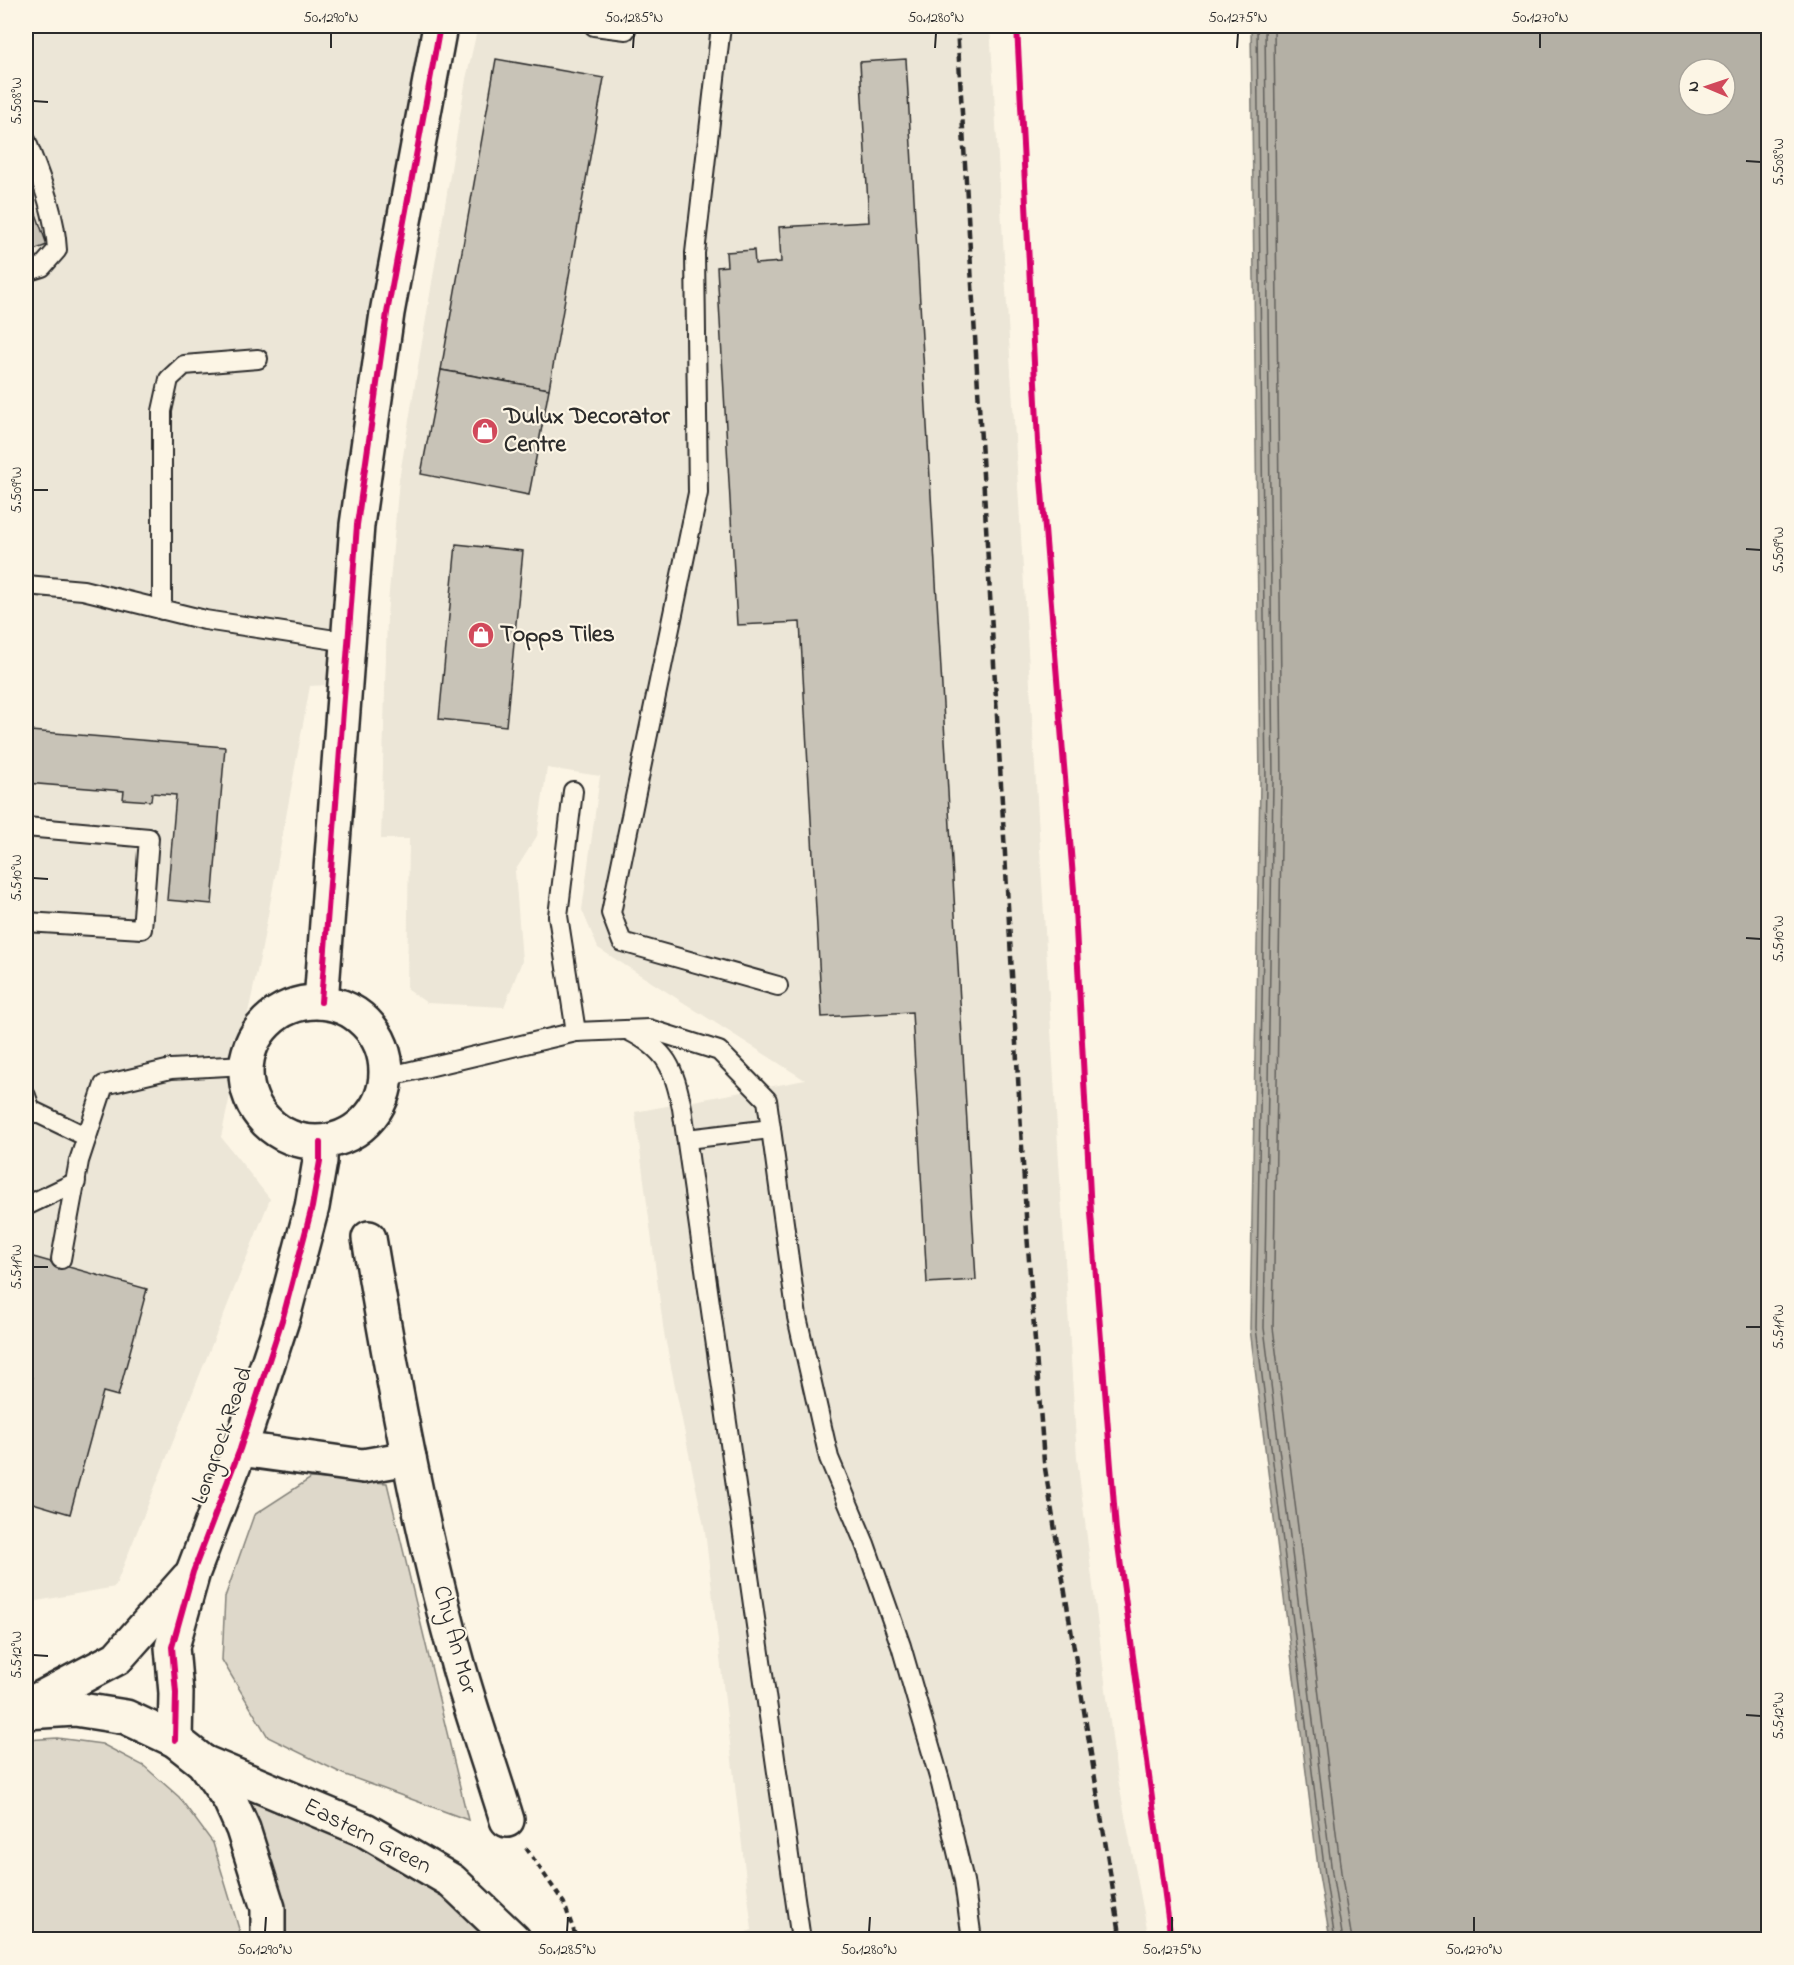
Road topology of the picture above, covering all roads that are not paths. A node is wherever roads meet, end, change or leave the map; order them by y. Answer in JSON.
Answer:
{"nodes":[{"id":1,"x":440,"y":26,"type":"edge"},
{"id":2,"x":594,"y":26,"type":"edge"},
{"id":3,"x":721,"y":26,"type":"edge"},
{"id":4,"x":627,"y":30,"type":"dead end"},
{"id":5,"x":26,"y":140,"type":"edge"},
{"id":6,"x":26,"y":272,"type":"edge"},
{"id":7,"x":258,"y":359,"type":"dead end"},
{"id":8,"x":26,"y":585,"type":"edge"},
{"id":9,"x":162,"y":610,"type":"junction"},
{"id":10,"x":348,"y":642,"type":"junction"},
{"id":11,"x":573,"y":791,"type":"dead end"},
{"id":12,"x":26,"y":827,"type":"edge"},
{"id":13,"x":26,"y":922,"type":"edge"},
{"id":14,"x":778,"y":986,"type":"dead end"},
{"id":15,"x":321,"y":1002,"type":"junction"},
{"id":16,"x":628,"y":1030,"type":"junction"},
{"id":17,"x":576,"y":1032,"type":"junction"},
{"id":18,"x":246,"y":1065,"type":"junction"},
{"id":19,"x":386,"y":1077,"type":"junction"},
{"id":20,"x":26,"y":1096,"type":"edge"},
{"id":21,"x":771,"y":1129,"type":"junction"},
{"id":22,"x":87,"y":1137,"type":"junction"},
{"id":23,"x":687,"y":1139,"type":"junction"},
{"id":24,"x":320,"y":1143,"type":"junction"},
{"id":25,"x":76,"y":1182,"type":"junction"},
{"id":26,"x":26,"y":1206,"type":"edge"},
{"id":27,"x":369,"y":1238,"type":"dead end"},
{"id":28,"x":61,"y":1259,"type":"dead end"},
{"id":29,"x":240,"y":1449,"type":"junction"},
{"id":30,"x":409,"y":1458,"type":"junction"},
{"id":31,"x":193,"y":1572,"type":"junction"},
{"id":32,"x":26,"y":1706,"type":"edge"},
{"id":33,"x":26,"y":1712,"type":"edge"},
{"id":34,"x":175,"y":1740,"type":"junction"},
{"id":35,"x":203,"y":1762,"type":"junction"},
{"id":36,"x":507,"y":1820,"type":"road end"},
{"id":37,"x":268,"y":1940,"type":"edge"},
{"id":38,"x":514,"y":1940,"type":"edge"},
{"id":39,"x":801,"y":1940,"type":"edge"},
{"id":40,"x":972,"y":1940,"type":"edge"}],
"edges":[{"from":1,"to":10,"type":"main road"},
{"from":2,"to":4,"type":"lane"},
{"from":3,"to":14,"type":"lane"},
{"from":5,"to":6,"type":"lane"},
{"from":7,"to":9,"type":"lane"},
{"from":8,"to":9,"type":"lane"},
{"from":9,"to":10,"type":"lane"},
{"from":10,"to":15,"type":"main road"},
{"from":11,"to":17,"type":"lane"},
{"from":12,"to":13,"type":"lane"},
{"from":15,"to":18,"type":"main road"},
{"from":15,"to":19,"type":"main road"},
{"from":16,"to":17,"type":"lane"},
{"from":16,"to":21,"type":"lane"},
{"from":16,"to":23,"type":"lane"},
{"from":17,"to":19,"type":"lane"},
{"from":18,"to":22,"type":"lane"},
{"from":18,"to":24,"type":"main road"},
{"from":19,"to":24,"type":"main road"},
{"from":20,"to":22,"type":"lane"},
{"from":21,"to":23,"type":"lane"},
{"from":21,"to":40,"type":"lane"},
{"from":22,"to":25,"type":"lane"},
{"from":23,"to":39,"type":"lane"},
{"from":24,"to":29,"type":"main road","name":"Longrock Road"},
{"from":25,"to":26,"type":"lane"},
{"from":25,"to":28,"type":"lane"},
{"from":27,"to":30,"type":"main road","name":"Chy An Mor"},
{"from":29,"to":30,"type":"main road"},
{"from":29,"to":31,"type":"main road","name":"Longrock Road"},
{"from":30,"to":36,"type":"main road","name":"Chy An Mor"},
{"from":31,"to":32,"type":"main road","name":"Longrock Road"},
{"from":31,"to":34,"type":"main road","name":"Longrock Road"},
{"from":33,"to":34,"type":"main road"},
{"from":34,"to":35,"type":"main road"},
{"from":35,"to":37,"type":"main road"},
{"from":35,"to":38,"type":"main road","name":"Eastern Green"}]}
